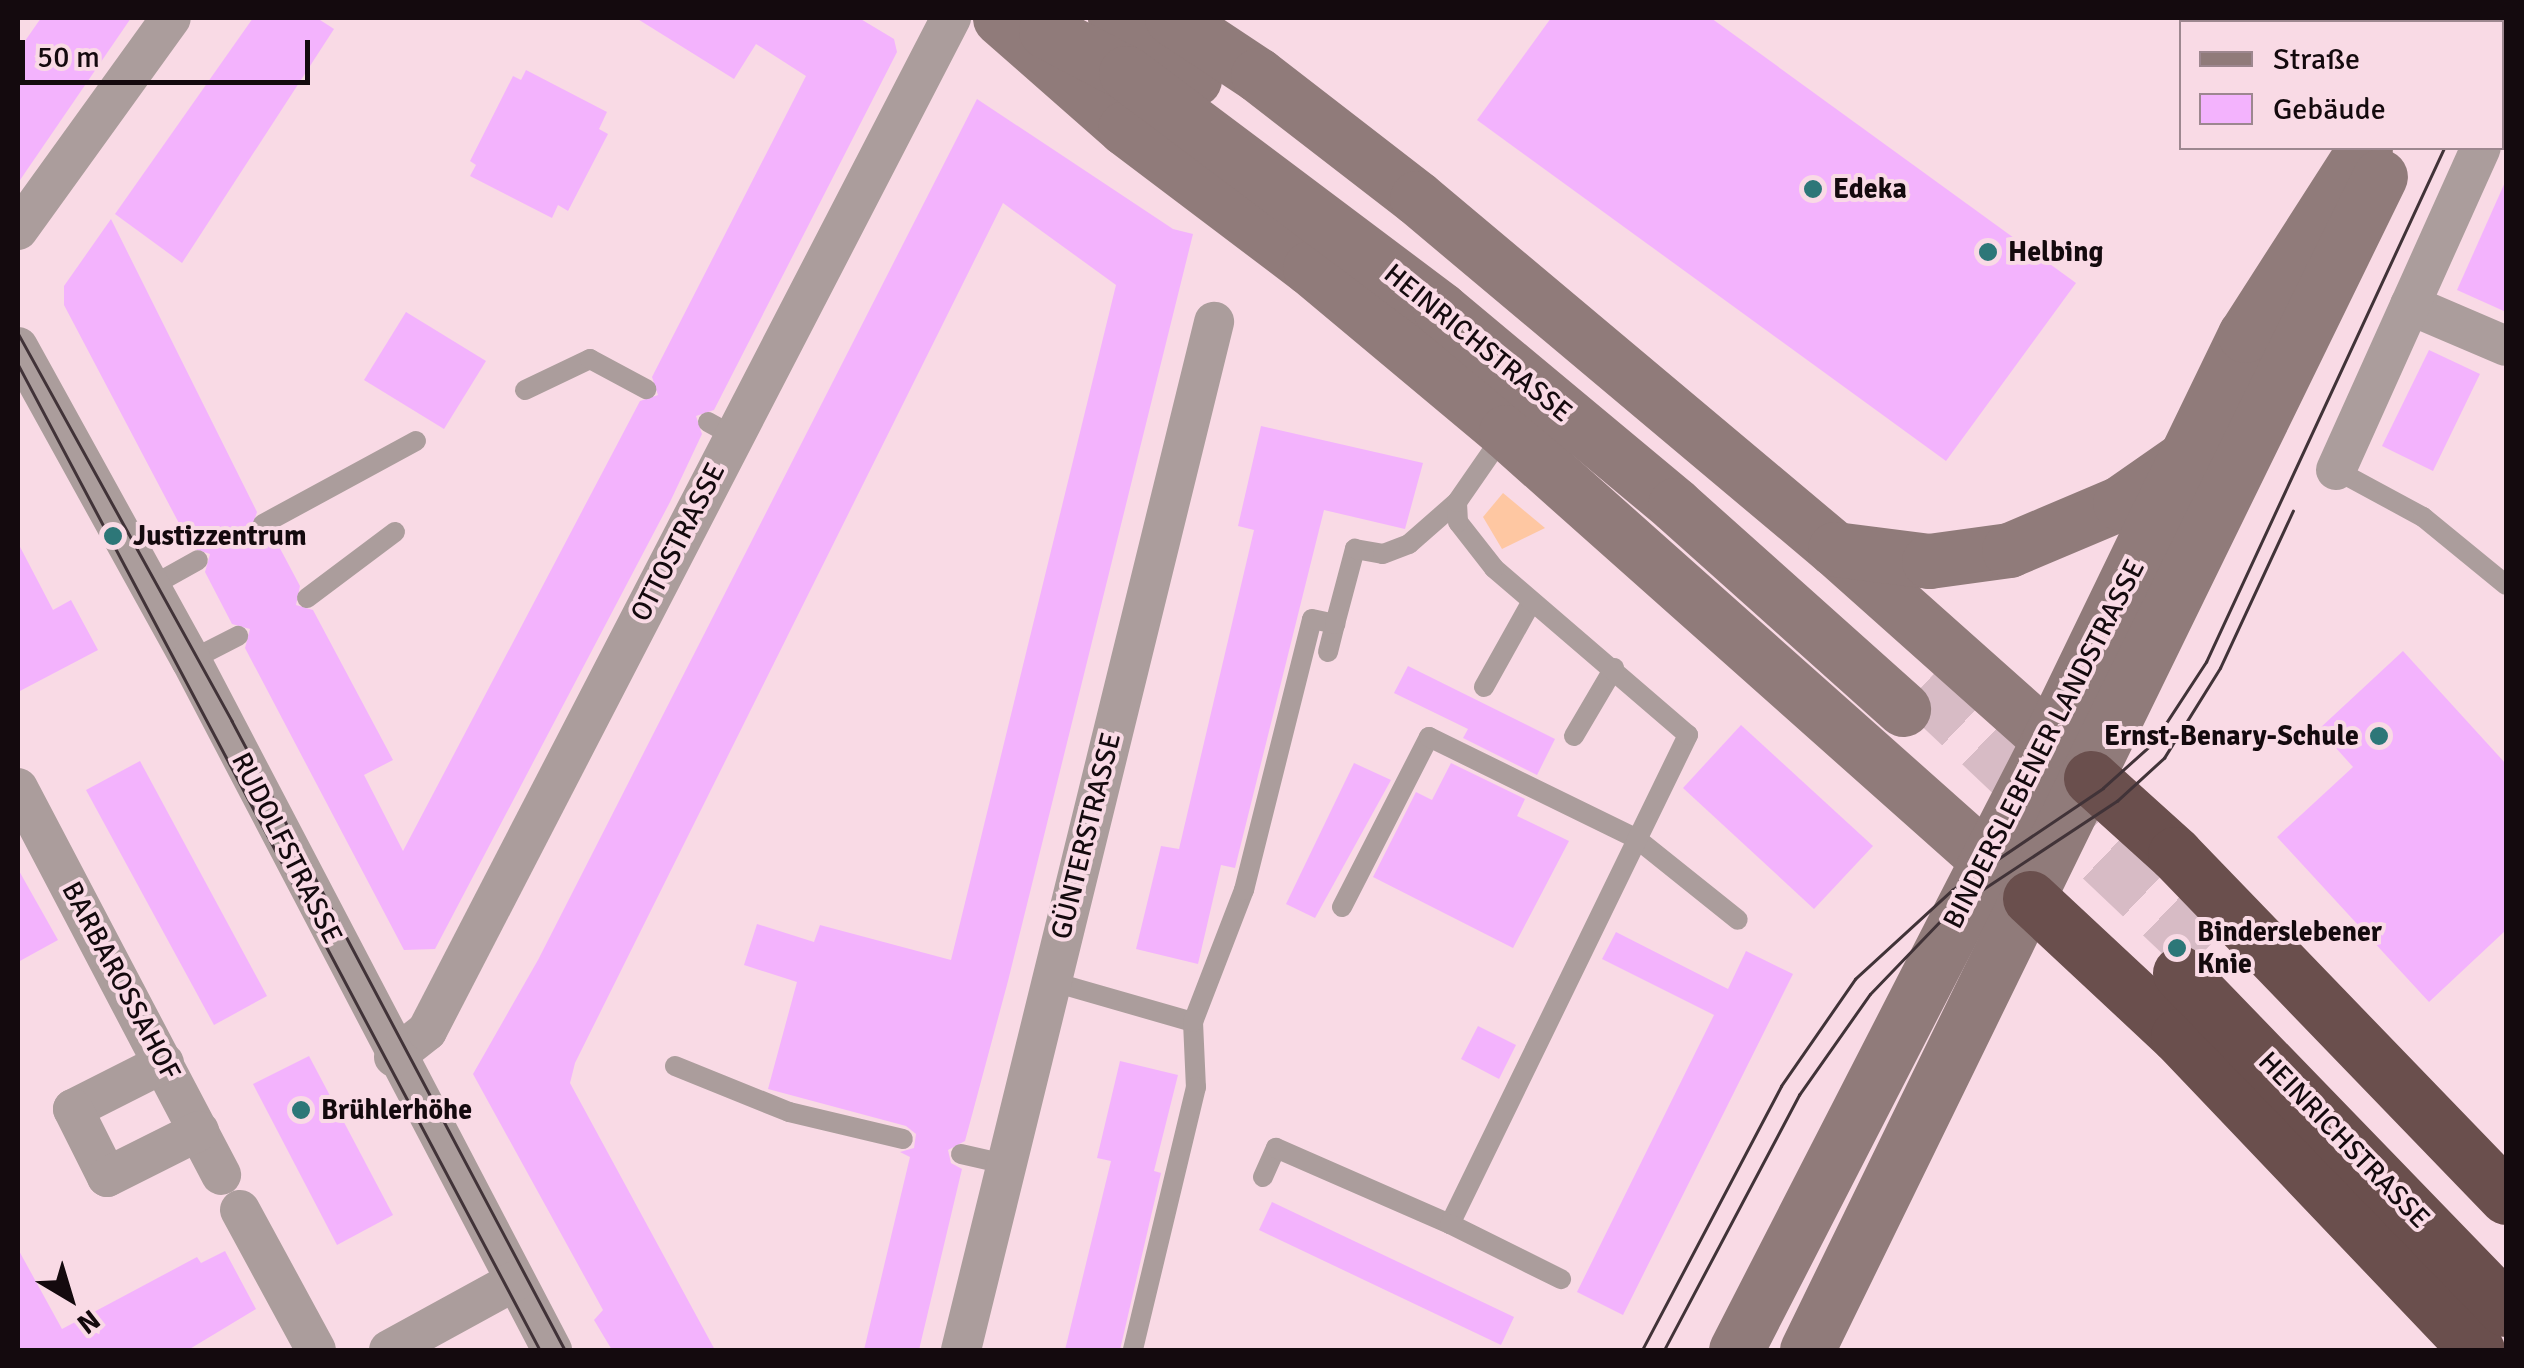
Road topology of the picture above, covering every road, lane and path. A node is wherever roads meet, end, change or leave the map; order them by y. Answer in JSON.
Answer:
{"nodes":[{"id":1,"x":171,"y":18,"type":"edge"},
{"id":2,"x":951,"y":18,"type":"edge"},
{"id":3,"x":1000,"y":18,"type":"edge"},
{"id":4,"x":1022,"y":18,"type":"edge"},
{"id":5,"x":1114,"y":18,"type":"edge"},
{"id":6,"x":1172,"y":18,"type":"edge"},
{"id":7,"x":2365,"y":150,"type":"edge"},
{"id":8,"x":2392,"y":150,"type":"edge"},
{"id":9,"x":2480,"y":150,"type":"edge"},
{"id":10,"x":18,"y":230,"type":"edge"},
{"id":11,"x":2410,"y":305,"type":"junction"},
{"id":12,"x":1214,"y":322,"type":"dead end"},
{"id":13,"x":2506,"y":346,"type":"edge"},
{"id":14,"x":18,"y":348,"type":"edge"},
{"id":15,"x":646,"y":389,"type":"dead end"},
{"id":16,"x":525,"y":390,"type":"dead end"},
{"id":17,"x":1506,"y":432,"type":"junction"},
{"id":18,"x":416,"y":441,"type":"dead end"},
{"id":19,"x":2188,"y":455,"type":"junction"},
{"id":20,"x":2336,"y":470,"type":"joint"},
{"id":21,"x":1457,"y":502,"type":"junction"},
{"id":22,"x":263,"y":524,"type":"dead end"},
{"id":23,"x":395,"y":532,"type":"dead end"},
{"id":24,"x":1835,"y":549,"type":"junction"},
{"id":25,"x":198,"y":560,"type":"dead end"},
{"id":26,"x":2506,"y":585,"type":"edge"},
{"id":27,"x":148,"y":588,"type":"junction"},
{"id":28,"x":307,"y":598,"type":"dead end"},
{"id":29,"x":1532,"y":601,"type":"junction"},
{"id":30,"x":1335,"y":624,"type":"junction"},
{"id":31,"x":238,"y":636,"type":"dead end"},
{"id":32,"x":1328,"y":652,"type":"dead end"},
{"id":33,"x":191,"y":660,"type":"junction"},
{"id":34,"x":1614,"y":668,"type":"junction"},
{"id":35,"x":1484,"y":688,"type":"dead end"},
{"id":36,"x":1574,"y":736,"type":"dead end"},
{"id":37,"x":2049,"y":740,"type":"junction"},
{"id":38,"x":2091,"y":778,"type":"junction"},
{"id":39,"x":18,"y":788,"type":"edge"},
{"id":40,"x":1638,"y":838,"type":"junction"},
{"id":41,"x":1987,"y":858,"type":"junction"},
{"id":42,"x":2030,"y":898,"type":"junction"},
{"id":43,"x":1342,"y":907,"type":"dead end"},
{"id":44,"x":1738,"y":920,"type":"dead end"},
{"id":45,"x":1050,"y":981,"type":"junction"},
{"id":46,"x":1194,"y":1022,"type":"junction"},
{"id":47,"x":394,"y":1056,"type":"junction"},
{"id":48,"x":164,"y":1063,"type":"junction"},
{"id":49,"x":675,"y":1066,"type":"dead end"},
{"id":50,"x":199,"y":1131,"type":"junction"},
{"id":51,"x":904,"y":1139,"type":"dead end"},
{"id":52,"x":962,"y":1154,"type":"dead end"},
{"id":53,"x":1005,"y":1164,"type":"junction"},
{"id":54,"x":222,"y":1175,"type":"dead end"},
{"id":55,"x":1263,"y":1177,"type":"dead end"},
{"id":56,"x":2506,"y":1197,"type":"edge"},
{"id":57,"x":240,"y":1210,"type":"dead end"},
{"id":58,"x":1450,"y":1224,"type":"junction"},
{"id":59,"x":2506,"y":1268,"type":"edge"},
{"id":60,"x":1562,"y":1279,"type":"dead end"},
{"id":61,"x":515,"y":1282,"type":"junction"},
{"id":62,"x":2506,"y":1309,"type":"edge"},
{"id":63,"x":316,"y":1350,"type":"edge"},
{"id":64,"x":389,"y":1350,"type":"edge"},
{"id":65,"x":552,"y":1350,"type":"edge"},
{"id":66,"x":960,"y":1350,"type":"edge"},
{"id":67,"x":1133,"y":1350,"type":"edge"},
{"id":68,"x":1736,"y":1350,"type":"edge"},
{"id":69,"x":1807,"y":1350,"type":"edge"},
{"id":70,"x":2476,"y":1350,"type":"edge"}],
"edges":[{"from":1,"to":10,"type":"street"},
{"from":2,"to":47,"type":"street","name":"OTTOSTRASSE"},
{"from":3,"to":17,"type":"main road","name":"HEINRICHSTRASSE"},
{"from":4,"to":5,"type":"main road","name":"HEINRICHSTRASSE"},
{"from":6,"to":24,"type":"main road"},
{"from":7,"to":19,"type":"main road","name":"BINDERSLEBENER LANDSTRASSE"},
{"from":8,"to":38,"type":"main road","name":"BINDERSLEBENER LANDSTRASSE"},
{"from":9,"to":11,"type":"street"},
{"from":11,"to":13,"type":"street"},
{"from":11,"to":20,"type":"street"},
{"from":12,"to":45,"type":"street","name":"GÜNTERSTRASSE"},
{"from":14,"to":27,"type":"street","name":"RUDOLFSTRASSE"},
{"from":15,"to":16,"type":"lane"},
{"from":17,"to":21,"type":"lane"},
{"from":17,"to":41,"type":"main road","name":"HEINRICHSTRASSE"},
{"from":18,"to":22,"type":"lane"},
{"from":19,"to":24,"type":"main road"},
{"from":19,"to":37,"type":"main road","name":"BINDERSLEBENER LANDSTRASSE"},
{"from":20,"to":26,"type":"lane"},
{"from":21,"to":29,"type":"lane"},
{"from":21,"to":30,"type":"lane"},
{"from":23,"to":28,"type":"lane"},
{"from":24,"to":37,"type":"main road"},
{"from":25,"to":27,"type":"lane"},
{"from":27,"to":33,"type":"street","name":"RUDOLFSTRASSE"},
{"from":29,"to":34,"type":"lane"},
{"from":29,"to":35,"type":"lane"},
{"from":30,"to":32,"type":"lane"},
{"from":30,"to":46,"type":"lane"},
{"from":31,"to":33,"type":"lane"},
{"from":33,"to":47,"type":"street","name":"RUDOLFSTRASSE"},
{"from":34,"to":36,"type":"lane"},
{"from":34,"to":40,"type":"lane"},
{"from":37,"to":38,"type":"main road"},
{"from":37,"to":41,"type":"main road","name":"BINDERSLEBENER LANDSTRASSE"},
{"from":38,"to":42,"type":"main road","name":"BINDERSLEBENER LANDSTRASSE"},
{"from":38,"to":56,"type":"highway"},
{"from":39,"to":48,"type":"street","name":"BARBAROSSAHOF"},
{"from":40,"to":43,"type":"lane"},
{"from":40,"to":44,"type":"lane"},
{"from":40,"to":58,"type":"lane"},
{"from":41,"to":42,"type":"main road","name":"HEINRICHSTRASSE"},
{"from":41,"to":68,"type":"main road","name":"BINDERSLEBENER LANDSTRASSE"},
{"from":42,"to":69,"type":"main road","name":"BINDERSLEBENER LANDSTRASSE"},
{"from":42,"to":70,"type":"highway"},
{"from":45,"to":46,"type":"lane"},
{"from":45,"to":53,"type":"street","name":"GÜNTERSTRASSE"},
{"from":46,"to":67,"type":"lane"},
{"from":47,"to":61,"type":"street","name":"RUDOLFSTRASSE"},
{"from":48,"to":50,"type":"street","name":"BARBAROSSAHOF"},
{"from":48,"to":50,"type":"street"},
{"from":49,"to":51,"type":"lane"},
{"from":50,"to":54,"type":"street","name":"BARBAROSSAHOF"},
{"from":52,"to":53,"type":"lane"},
{"from":53,"to":66,"type":"street","name":"GÜNTERSTRASSE"},
{"from":55,"to":58,"type":"lane"},
{"from":57,"to":63,"type":"street"},
{"from":58,"to":60,"type":"lane"},
{"from":59,"to":62,"type":"highway","name":"HEINRICHSTRASSE"},
{"from":61,"to":64,"type":"street"},
{"from":61,"to":65,"type":"street","name":"RUDOLFSTRASSE"}]}
